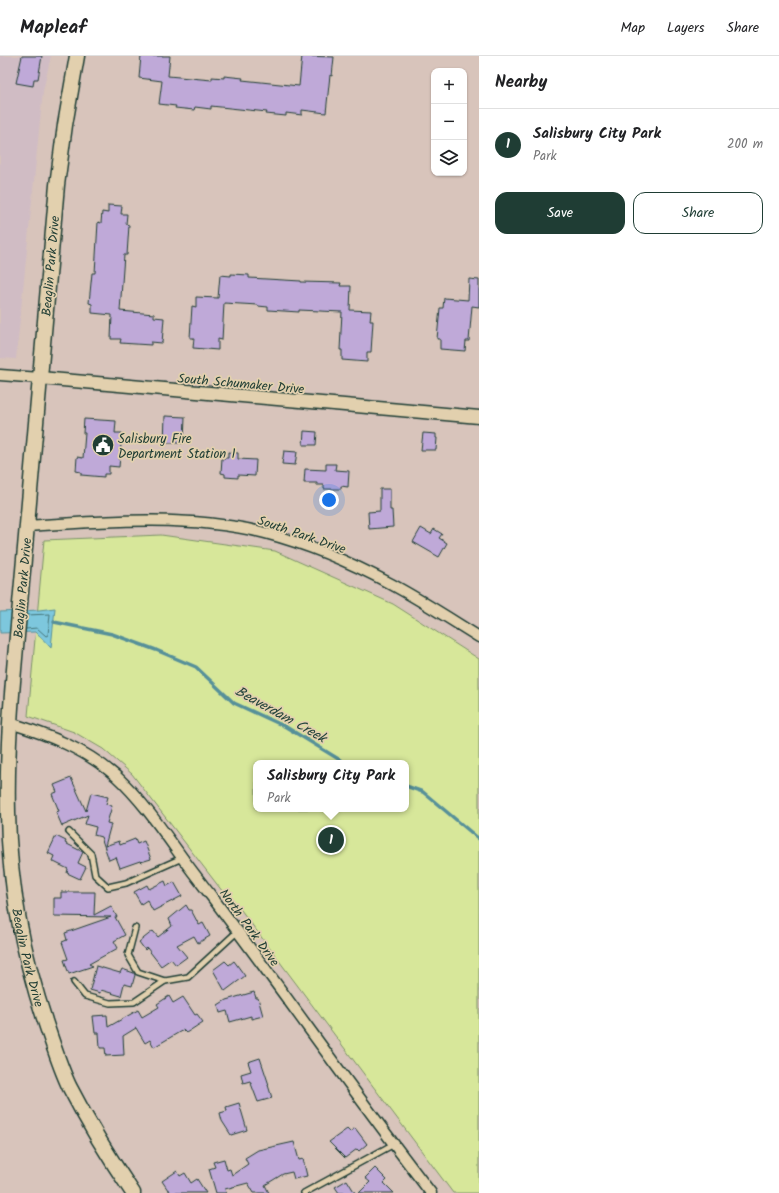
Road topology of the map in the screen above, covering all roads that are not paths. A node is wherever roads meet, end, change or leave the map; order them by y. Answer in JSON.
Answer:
{"nodes":[{"id":1,"x":77,"y":56,"type":"edge"},
{"id":2,"x":0,"y":375,"type":"edge"},
{"id":3,"x":40,"y":378,"type":"junction"},
{"id":4,"x":479,"y":417,"type":"edge"},
{"id":5,"x":27,"y":526,"type":"junction"},
{"id":6,"x":479,"y":637,"type":"edge"},
{"id":7,"x":5,"y":723,"type":"edge"},
{"id":8,"x":69,"y":832,"type":"dead end"},
{"id":9,"x":182,"y":858,"type":"junction"},
{"id":10,"x":135,"y":928,"type":"dead end"},
{"id":11,"x":238,"y":931,"type":"junction"},
{"id":12,"x":166,"y":981,"type":"junction"},
{"id":13,"x":74,"y":982,"type":"dead end"},
{"id":14,"x":394,"y":1144,"type":"junction"},
{"id":15,"x":313,"y":1191,"type":"edge"},
{"id":16,"x":133,"y":1193,"type":"edge"},
{"id":17,"x":304,"y":1193,"type":"edge"},
{"id":18,"x":431,"y":1193,"type":"edge"}],
"edges":[{"from":1,"to":3,"type":"main road","name":"Beaglin Park Drive"},
{"from":2,"to":3,"type":"street","name":"South Schumaker Drive"},
{"from":3,"to":4,"type":"street","name":"South Schumaker Drive"},
{"from":3,"to":5,"type":"main road","name":"Beaglin Park Drive"},
{"from":5,"to":6,"type":"street","name":"South Park Drive"},
{"from":5,"to":7,"type":"main road","name":"Beaglin Park Drive"},
{"from":7,"to":9,"type":"street","name":"North Park Drive"},
{"from":7,"to":16,"type":"main road","name":"Beaglin Park Drive"},
{"from":8,"to":9,"type":"lane"},
{"from":9,"to":11,"type":"street","name":"North Park Drive"},
{"from":10,"to":12,"type":"lane"},
{"from":11,"to":12,"type":"lane"},
{"from":11,"to":14,"type":"street","name":"North Park Drive"},
{"from":12,"to":13,"type":"lane"},
{"from":14,"to":15,"type":"lane"},
{"from":14,"to":18,"type":"street","name":"North Park Drive"},
{"from":15,"to":17,"type":"lane"}]}
